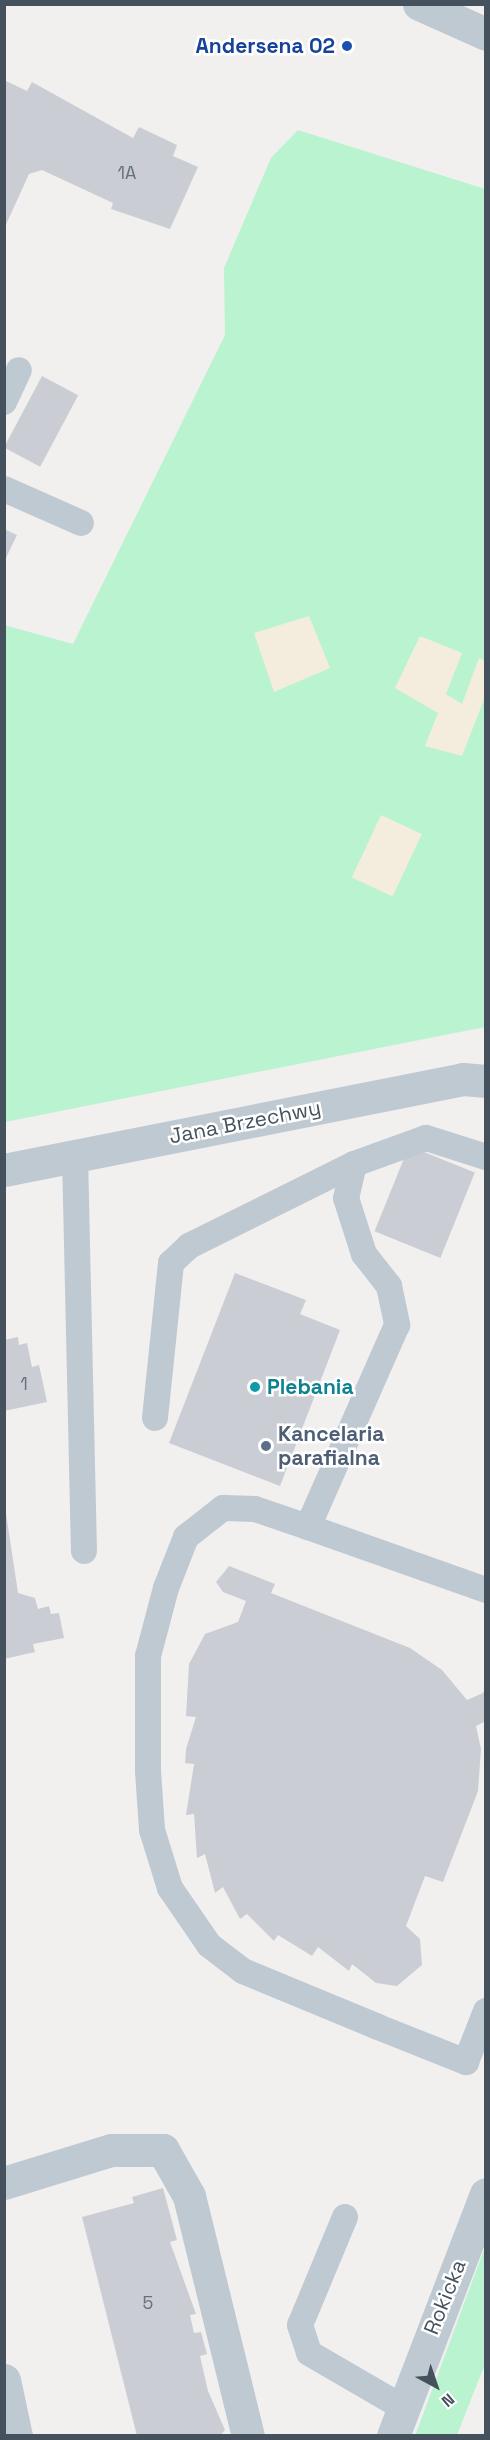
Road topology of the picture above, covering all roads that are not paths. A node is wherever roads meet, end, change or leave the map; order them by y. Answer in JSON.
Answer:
{"nodes":[{"id":1,"x":419,"y":4,"type":"edge"},
{"id":2,"x":486,"y":34,"type":"edge"},
{"id":3,"x":19,"y":370,"type":"dead end"},
{"id":4,"x":4,"y":402,"type":"edge"},
{"id":5,"x":4,"y":489,"type":"edge"},
{"id":6,"x":81,"y":523,"type":"dead end"},
{"id":7,"x":486,"y":1081,"type":"edge"},
{"id":8,"x":75,"y":1156,"type":"junction"},
{"id":9,"x":486,"y":1157,"type":"edge"},
{"id":10,"x":354,"y":1164,"type":"junction"},
{"id":11,"x":4,"y":1170,"type":"edge"},
{"id":12,"x":155,"y":1418,"type":"dead end"},
{"id":13,"x":309,"y":1527,"type":"junction"},
{"id":14,"x":84,"y":1551,"type":"dead end"},
{"id":15,"x":486,"y":1590,"type":"edge"},
{"id":16,"x":486,"y":2011,"type":"edge"},
{"id":17,"x":4,"y":2183,"type":"edge"},
{"id":18,"x":486,"y":2194,"type":"edge"},
{"id":19,"x":345,"y":2217,"type":"dead end"},
{"id":20,"x":4,"y":2380,"type":"edge"},
{"id":21,"x":398,"y":2421,"type":"edge"},
{"id":22,"x":15,"y":2436,"type":"edge"},
{"id":23,"x":248,"y":2436,"type":"edge"}],
"edges":[{"from":1,"to":2,"type":"street"},
{"from":3,"to":4,"type":"lane"},
{"from":5,"to":6,"type":"lane"},
{"from":7,"to":8,"type":"street","name":"Jana Brzechwy"},
{"from":8,"to":11,"type":"street","name":"Jana Brzechwy"},
{"from":8,"to":14,"type":"lane"},
{"from":9,"to":10,"type":"lane"},
{"from":10,"to":12,"type":"lane"},
{"from":10,"to":13,"type":"lane"},
{"from":13,"to":15,"type":"lane"},
{"from":13,"to":16,"type":"lane"},
{"from":17,"to":23,"type":"street"},
{"from":18,"to":21,"type":"street","name":"Rokicka"},
{"from":19,"to":21,"type":"lane"},
{"from":20,"to":22,"type":"street"}]}
